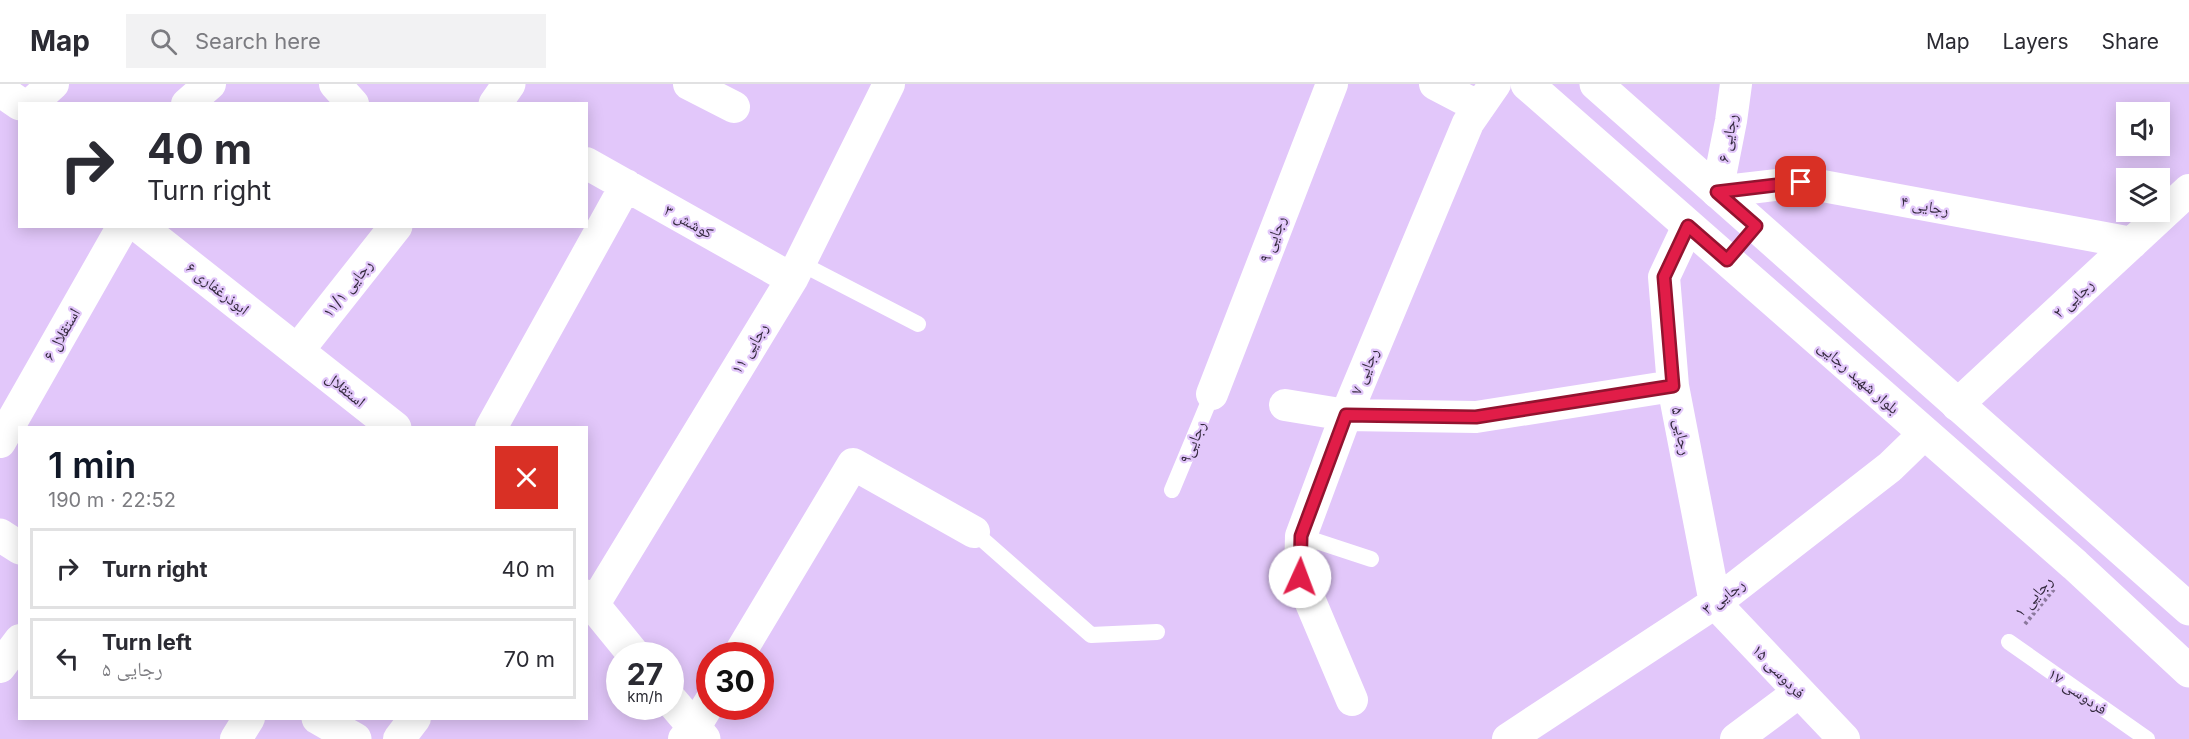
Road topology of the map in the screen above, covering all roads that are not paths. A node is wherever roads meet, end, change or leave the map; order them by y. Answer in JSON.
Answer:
{"nodes":[{"id":1,"x":53,"y":84,"type":"edge"},
{"id":2,"x":210,"y":84,"type":"edge"},
{"id":3,"x":335,"y":84,"type":"edge"},
{"id":4,"x":509,"y":84,"type":"edge"},
{"id":5,"x":689,"y":84,"type":"edge"},
{"id":6,"x":889,"y":84,"type":"edge"},
{"id":7,"x":1332,"y":84,"type":"edge"},
{"id":8,"x":1435,"y":84,"type":"edge"},
{"id":9,"x":1527,"y":84,"type":"edge"},
{"id":10,"x":1596,"y":84,"type":"edge"},
{"id":11,"x":1736,"y":84,"type":"edge"},
{"id":12,"x":0,"y":90,"type":"edge"},
{"id":13,"x":1487,"y":96,"type":"edge"},
{"id":14,"x":33,"y":102,"type":"edge"},
{"id":15,"x":189,"y":102,"type":"edge"},
{"id":16,"x":351,"y":102,"type":"edge"},
{"id":17,"x":496,"y":102,"type":"edge"},
{"id":18,"x":18,"y":103,"type":"edge"},
{"id":19,"x":734,"y":107,"type":"dead end"},
{"id":20,"x":588,"y":164,"type":"edge"},
{"id":21,"x":626,"y":185,"type":"junction"},
{"id":22,"x":2189,"y":190,"type":"edge"},
{"id":23,"x":1717,"y":192,"type":"junction"},
{"id":24,"x":1688,"y":226,"type":"junction"},
{"id":25,"x":1756,"y":226,"type":"junction"},
{"id":26,"x":122,"y":228,"type":"edge"},
{"id":27,"x":142,"y":228,"type":"edge"},
{"id":28,"x":394,"y":228,"type":"edge"},
{"id":29,"x":2132,"y":243,"type":"junction"},
{"id":30,"x":1727,"y":260,"type":"junction"},
{"id":31,"x":796,"y":271,"type":"junction"},
{"id":32,"x":918,"y":324,"type":"dead end"},
{"id":33,"x":298,"y":350,"type":"junction"},
{"id":34,"x":1673,"y":386,"type":"junction"},
{"id":35,"x":1212,"y":394,"type":"joint"},
{"id":36,"x":1285,"y":405,"type":"dead end"},
{"id":37,"x":1957,"y":405,"type":"junction"},
{"id":38,"x":1346,"y":415,"type":"junction"},
{"id":39,"x":393,"y":426,"type":"edge"},
{"id":40,"x":493,"y":426,"type":"edge"},
{"id":41,"x":1924,"y":434,"type":"junction"},
{"id":42,"x":0,"y":442,"type":"edge"},
{"id":43,"x":1172,"y":490,"type":"dead end"},
{"id":44,"x":974,"y":532,"type":"joint"},
{"id":45,"x":0,"y":535,"type":"edge"},
{"id":46,"x":1301,"y":536,"type":"junction"},
{"id":47,"x":18,"y":547,"type":"edge"},
{"id":48,"x":1371,"y":559,"type":"dead end"},
{"id":49,"x":590,"y":600,"type":"edge"},
{"id":50,"x":1715,"y":603,"type":"junction"},
{"id":51,"x":2189,"y":609,"type":"edge"},
{"id":52,"x":1157,"y":632,"type":"dead end"},
{"id":53,"x":624,"y":642,"type":"edge"},
{"id":54,"x":746,"y":642,"type":"edge"},
{"id":55,"x":2008,"y":642,"type":"road end"},
{"id":56,"x":18,"y":643,"type":"edge"},
{"id":57,"x":0,"y":667,"type":"edge"},
{"id":58,"x":2189,"y":671,"type":"edge"},
{"id":59,"x":1799,"y":692,"type":"junction"},
{"id":60,"x":1352,"y":700,"type":"dead end"},
{"id":61,"x":684,"y":713,"type":"edge"},
{"id":62,"x":248,"y":720,"type":"edge"},
{"id":63,"x":322,"y":720,"type":"edge"},
{"id":64,"x":413,"y":720,"type":"edge"},
{"id":65,"x":698,"y":727,"type":"edge"},
{"id":66,"x":236,"y":739,"type":"edge"},
{"id":67,"x":355,"y":739,"type":"edge"},
{"id":68,"x":399,"y":739,"type":"edge"},
{"id":69,"x":1508,"y":739,"type":"edge"},
{"id":70,"x":1736,"y":739,"type":"edge"},
{"id":71,"x":1844,"y":739,"type":"edge"},
{"id":72,"x":2147,"y":739,"type":"edge"}],
"edges":[{"from":1,"to":14,"type":"street"},
{"from":2,"to":15,"type":"street"},
{"from":3,"to":16,"type":"street"},
{"from":4,"to":17,"type":"main road"},
{"from":5,"to":19,"type":"street"},
{"from":6,"to":31,"type":"street","name":"رجایی ۱۱"},
{"from":7,"to":35,"type":"street","name":"رجایی ۹"},
{"from":8,"to":13,"type":"street"},
{"from":9,"to":24,"type":"main road","name":"بلوار شهید رجایی"},
{"from":10,"to":23,"type":"main road"},
{"from":11,"to":23,"type":"street","name":"رجایی ۶"},
{"from":12,"to":18,"type":"main road"},
{"from":13,"to":38,"type":"street","name":"رجایی ۷"},
{"from":20,"to":21,"type":"street","name":"کوشش ۳"},
{"from":21,"to":31,"type":"street","name":"کوشش ۳"},
{"from":21,"to":40,"type":"street"},
{"from":22,"to":29,"type":"street","name":"رجایی ۲"},
{"from":23,"to":25,"type":"main road"},
{"from":23,"to":29,"type":"street","name":"رجایی ۴"},
{"from":24,"to":30,"type":"main road","name":"بلوار شهید رجایی"},
{"from":24,"to":34,"type":"street","name":"رجایی ۵"},
{"from":25,"to":30,"type":"main road"},
{"from":25,"to":37,"type":"main road"},
{"from":26,"to":42,"type":"street","name":"استقلال ۶"},
{"from":27,"to":33,"type":"main road","name":"ابوذرغفاری ۶"},
{"from":28,"to":33,"type":"main road","name":"رجایی ۱۱/۱"},
{"from":29,"to":37,"type":"street","name":"رجایی ۲"},
{"from":30,"to":41,"type":"main road","name":"بلوار شهید رجایی"},
{"from":31,"to":32,"type":"lane"},
{"from":31,"to":49,"type":"street","name":"رجایی ۱۱"},
{"from":33,"to":39,"type":"main road","name":"استقلال"},
{"from":34,"to":38,"type":"street"},
{"from":34,"to":50,"type":"street","name":"رجایی ۵"},
{"from":35,"to":43,"type":"lane","name":"رجایی۹"},
{"from":36,"to":38,"type":"street"},
{"from":37,"to":51,"type":"main road"},
{"from":38,"to":46,"type":"street","name":"رجایی ۷"},
{"from":41,"to":50,"type":"street","name":"رجایی ۳"},
{"from":41,"to":58,"type":"main road","name":"بلوار شهید رجایی"},
{"from":44,"to":52,"type":"lane"},
{"from":44,"to":54,"type":"street"},
{"from":45,"to":47,"type":"main road"},
{"from":46,"to":48,"type":"lane"},
{"from":46,"to":60,"type":"street","name":"رجایی ۷"},
{"from":49,"to":53,"type":"main road"},
{"from":50,"to":59,"type":"street","name":"فردوسی ۱۵"},
{"from":50,"to":69,"type":"street","name":"رجایی ۳"},
{"from":55,"to":72,"type":"lane","name":"فردوسی ۱۷"},
{"from":56,"to":57,"type":"street"},
{"from":59,"to":70,"type":"street"},
{"from":59,"to":71,"type":"street","name":"فردوسی ۱۵"},
{"from":61,"to":65,"type":"main road"},
{"from":62,"to":66,"type":"street"},
{"from":63,"to":67,"type":"main road"},
{"from":64,"to":68,"type":"street"}]}
